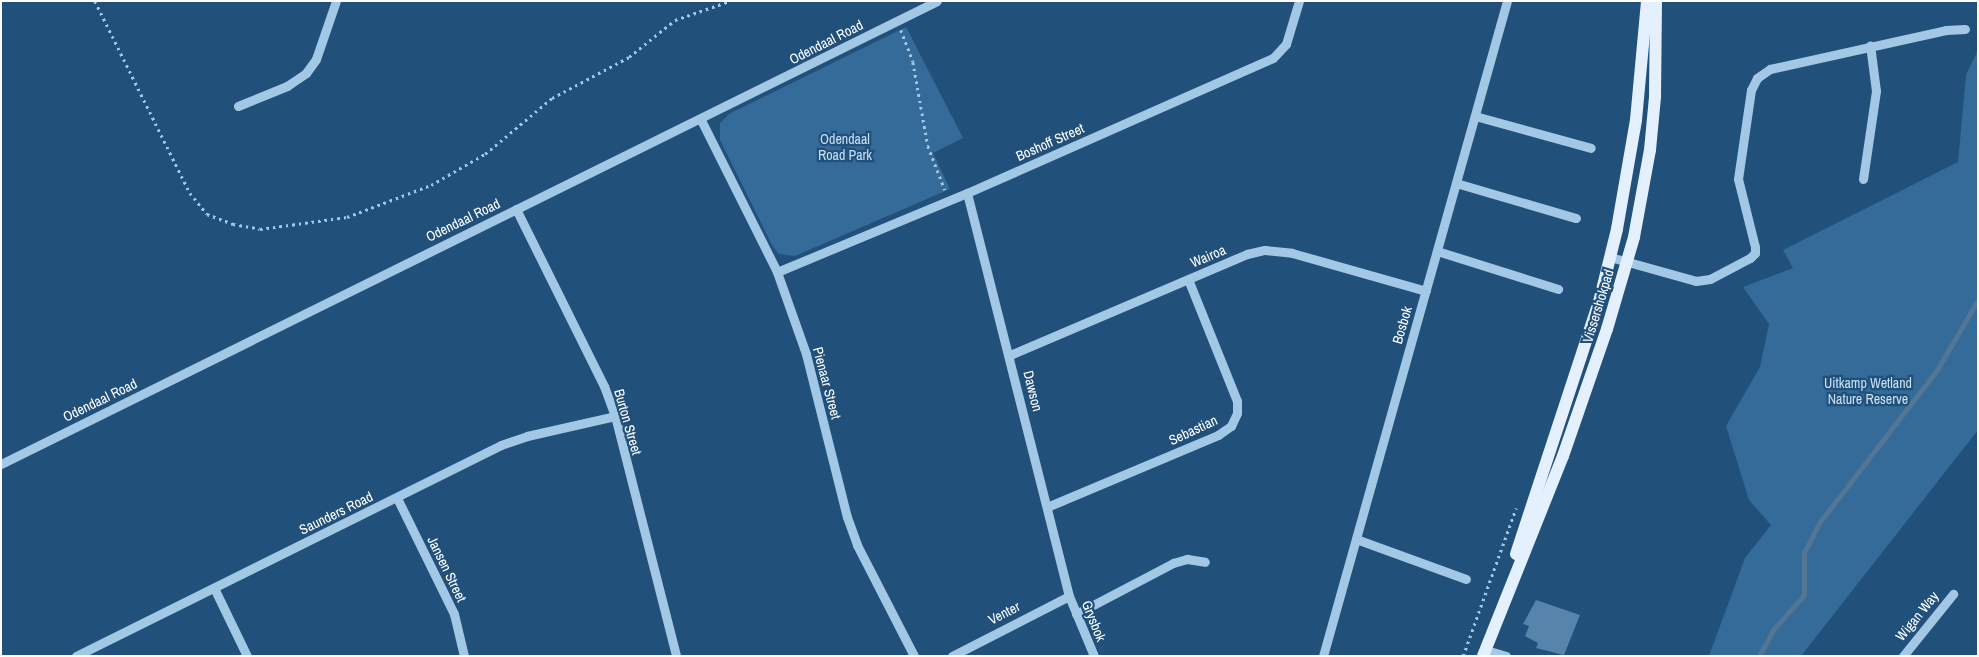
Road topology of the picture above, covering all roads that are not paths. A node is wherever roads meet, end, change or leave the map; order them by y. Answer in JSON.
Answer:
{"nodes":[{"id":1,"x":336,"y":1,"type":"edge"},
{"id":2,"x":937,"y":1,"type":"edge"},
{"id":3,"x":1298,"y":1,"type":"edge"},
{"id":4,"x":1507,"y":1,"type":"edge"},
{"id":5,"x":1646,"y":1,"type":"edge"},
{"id":6,"x":1656,"y":1,"type":"edge"},
{"id":7,"x":1966,"y":29,"type":"dead end"},
{"id":8,"x":1870,"y":45,"type":"junction"},
{"id":9,"x":238,"y":106,"type":"dead end"},
{"id":10,"x":1475,"y":116,"type":"junction"},
{"id":11,"x":701,"y":120,"type":"junction"},
{"id":12,"x":1591,"y":148,"type":"dead end"},
{"id":13,"x":1863,"y":179,"type":"dead end"},
{"id":14,"x":1456,"y":183,"type":"junction"},
{"id":15,"x":967,"y":194,"type":"junction"},
{"id":16,"x":516,"y":209,"type":"junction"},
{"id":17,"x":1576,"y":218,"type":"dead end"},
{"id":18,"x":1437,"y":251,"type":"junction"},
{"id":19,"x":1610,"y":257,"type":"junction"},
{"id":20,"x":1627,"y":263,"type":"junction"},
{"id":21,"x":777,"y":272,"type":"junction"},
{"id":22,"x":1188,"y":279,"type":"junction"},
{"id":23,"x":1558,"y":289,"type":"dead end"},
{"id":24,"x":1426,"y":291,"type":"junction"},
{"id":25,"x":1010,"y":355,"type":"junction"},
{"id":26,"x":615,"y":416,"type":"junction"},
{"id":27,"x":1,"y":464,"type":"edge"},
{"id":28,"x":397,"y":498,"type":"junction"},
{"id":29,"x":1047,"y":507,"type":"junction"},
{"id":30,"x":1356,"y":539,"type":"junction"},
{"id":31,"x":1205,"y":562,"type":"dead end"},
{"id":32,"x":1466,"y":579,"type":"dead end"},
{"id":33,"x":214,"y":588,"type":"junction"},
{"id":34,"x":1953,"y":594,"type":"dead end"},
{"id":35,"x":1069,"y":596,"type":"junction"},
{"id":36,"x":1502,"y":605,"type":"junction"},
{"id":37,"x":1076,"y":614,"type":"junction"},
{"id":38,"x":1484,"y":653,"type":"edge"},
{"id":39,"x":76,"y":656,"type":"edge"},
{"id":40,"x":247,"y":656,"type":"edge"},
{"id":41,"x":464,"y":656,"type":"edge"},
{"id":42,"x":676,"y":656,"type":"edge"},
{"id":43,"x":914,"y":656,"type":"edge"},
{"id":44,"x":952,"y":656,"type":"edge"},
{"id":45,"x":1094,"y":656,"type":"edge"},
{"id":46,"x":1324,"y":656,"type":"edge"},
{"id":47,"x":1506,"y":656,"type":"edge"},
{"id":48,"x":1903,"y":656,"type":"edge"}],
"edges":[{"from":1,"to":9,"type":"street"},
{"from":2,"to":11,"type":"street","name":"Odendaal Road"},
{"from":3,"to":15,"type":"street","name":"Boshoff Street"},
{"from":4,"to":10,"type":"street","name":"Bosbok"},
{"from":5,"to":19,"type":"main road","name":"Vissershokpad"},
{"from":6,"to":20,"type":"main road","name":"Vissershokpad"},
{"from":7,"to":8,"type":"street"},
{"from":8,"to":13,"type":"street"},
{"from":8,"to":20,"type":"street"},
{"from":10,"to":12,"type":"street"},
{"from":10,"to":14,"type":"street","name":"Bosbok"},
{"from":11,"to":16,"type":"street","name":"Odendaal Road"},
{"from":11,"to":21,"type":"street","name":"Pienaar Street"},
{"from":14,"to":17,"type":"street"},
{"from":14,"to":18,"type":"street","name":"Bosbok"},
{"from":15,"to":21,"type":"street","name":"Boshoff Street"},
{"from":15,"to":25,"type":"street","name":"Dawson"},
{"from":16,"to":26,"type":"street","name":"Burton Street"},
{"from":16,"to":27,"type":"street","name":"Odendaal Road"},
{"from":18,"to":23,"type":"street"},
{"from":18,"to":24,"type":"street","name":"Bosbok"},
{"from":19,"to":20,"type":"street"},
{"from":19,"to":36,"type":"main road","name":"Vissershokpad"},
{"from":20,"to":36,"type":"main road","name":"Vissershokpad"},
{"from":21,"to":43,"type":"street","name":"Pienaar Street"},
{"from":22,"to":24,"type":"street","name":"Wairoa"},
{"from":22,"to":25,"type":"street","name":"Wairoa"},
{"from":22,"to":29,"type":"street","name":"Sebastian"},
{"from":24,"to":30,"type":"street","name":"Bosbok"},
{"from":25,"to":29,"type":"street","name":"Dawson"},
{"from":26,"to":28,"type":"street","name":"Saunders Road"},
{"from":26,"to":42,"type":"street","name":"Burton Street"},
{"from":28,"to":33,"type":"street","name":"Saunders Road"},
{"from":28,"to":41,"type":"street","name":"Jansen Street"},
{"from":29,"to":35,"type":"street","name":"Dawson"},
{"from":30,"to":32,"type":"street"},
{"from":30,"to":46,"type":"street","name":"Bosbok"},
{"from":31,"to":37,"type":"street"},
{"from":33,"to":39,"type":"street","name":"Saunders Road"},
{"from":33,"to":40,"type":"street"},
{"from":34,"to":48,"type":"street","name":"Wigan Way"},
{"from":35,"to":37,"type":"street","name":"Grysbok"},
{"from":35,"to":44,"type":"street","name":"Venter"},
{"from":36,"to":38,"type":"main road","name":"Vissershokpad"},
{"from":37,"to":45,"type":"street","name":"Grysbok"},
{"from":38,"to":47,"type":"street"}]}
